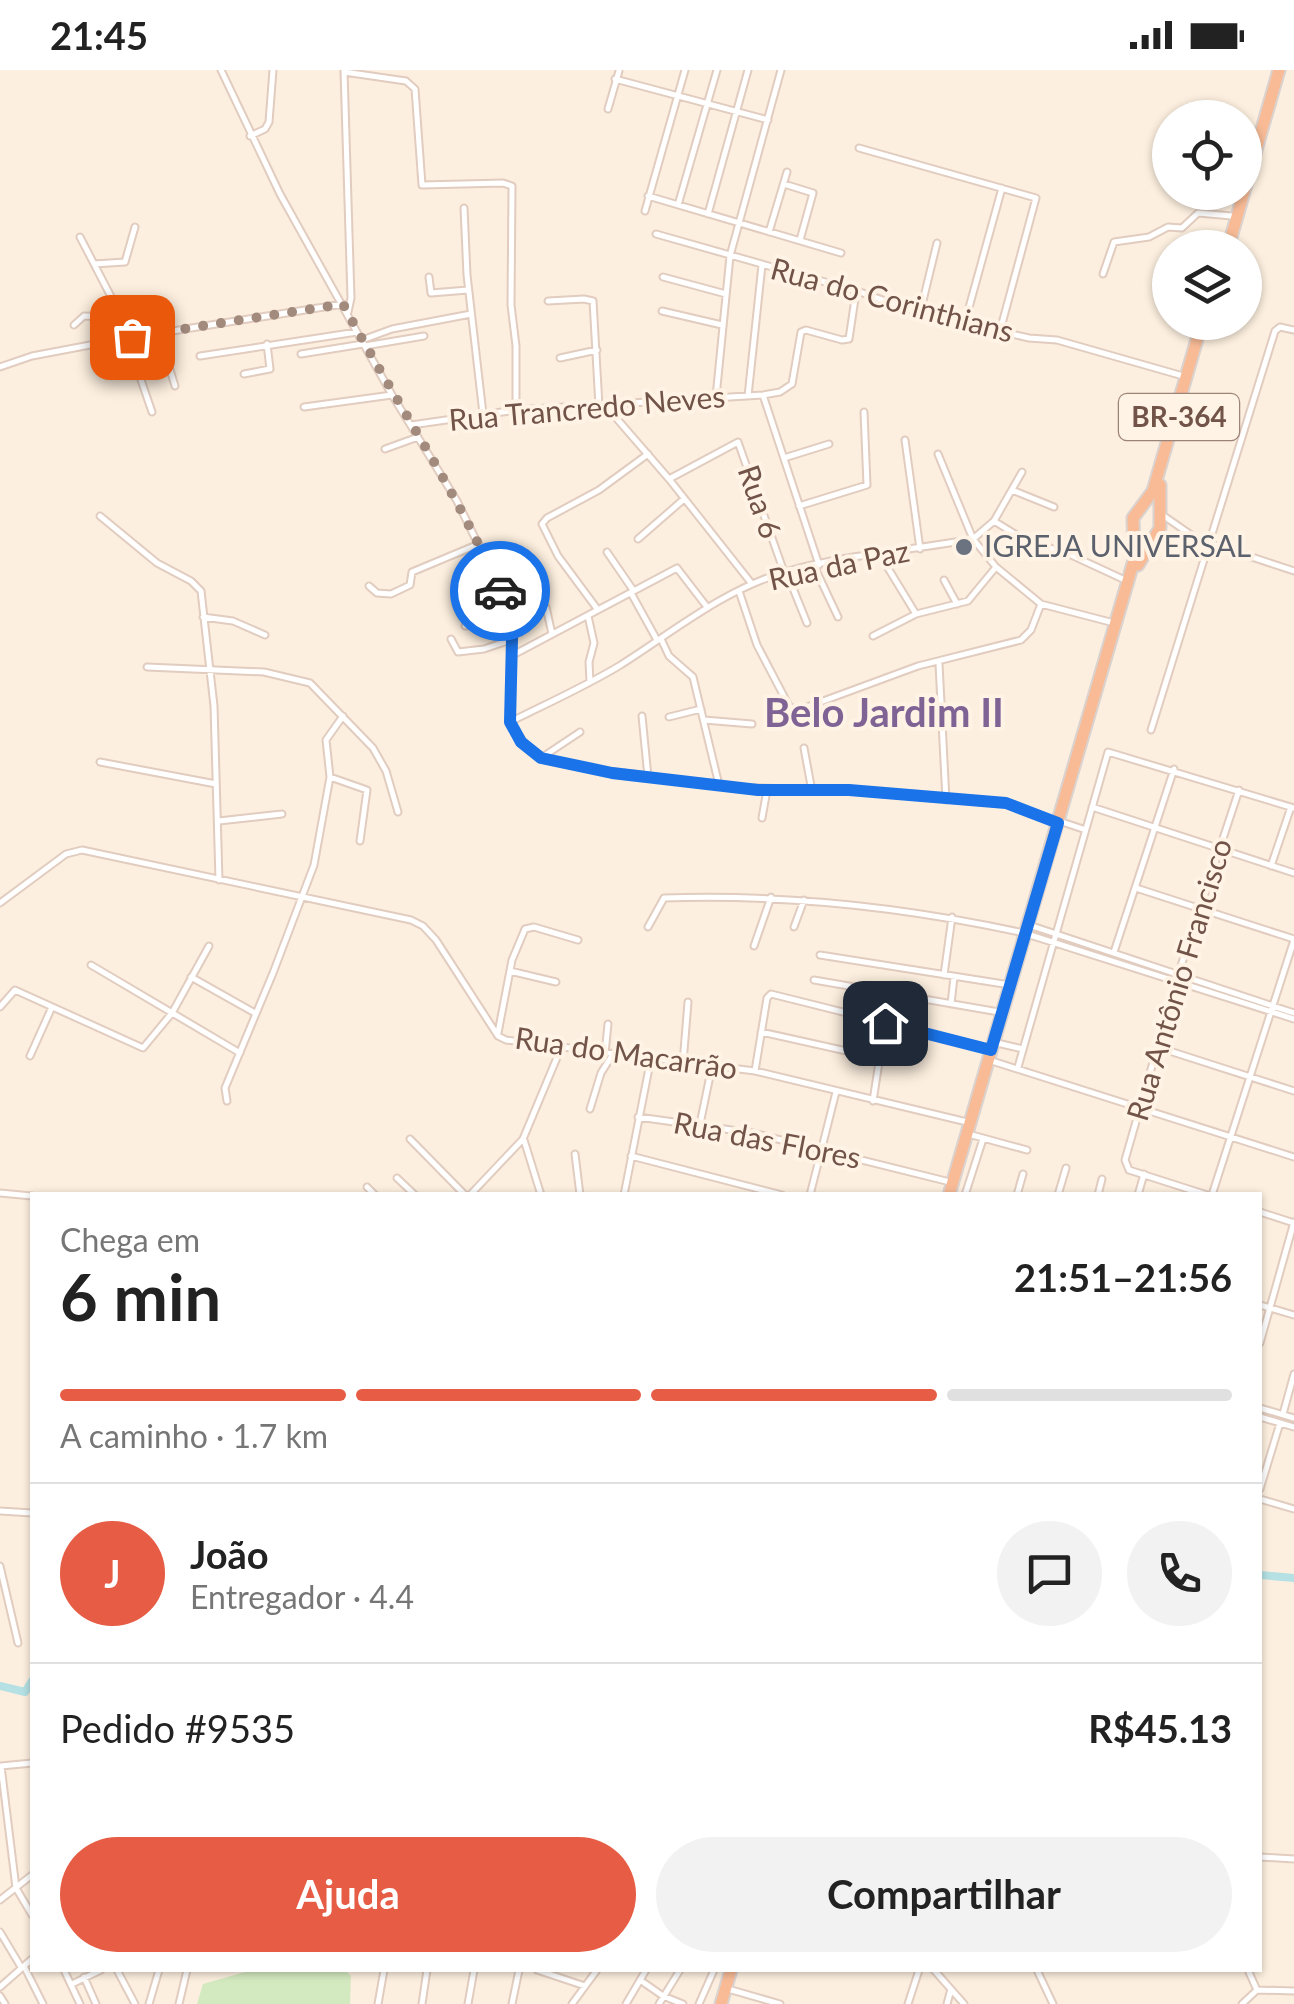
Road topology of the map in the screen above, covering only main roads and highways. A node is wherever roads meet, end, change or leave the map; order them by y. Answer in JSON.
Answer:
{"nodes":[{"id":1,"x":1277,"y":70,"type":"edge"},
{"id":2,"x":1262,"y":118,"type":"edge"},
{"id":3,"x":1262,"y":123,"type":"edge"},
{"id":4,"x":1198,"y":340,"type":"edge"},
{"id":5,"x":1199,"y":340,"type":"edge"},
{"id":6,"x":1141,"y":506,"type":"junction"},
{"id":7,"x":1159,"y":512,"type":"junction"},
{"id":8,"x":1134,"y":535,"type":"junction"},
{"id":9,"x":1153,"y":539,"type":"junction"},
{"id":10,"x":1060,"y":823,"type":"junction"},
{"id":11,"x":1029,"y":931,"type":"junction"},
{"id":12,"x":994,"y":1051,"type":"junction"},
{"id":13,"x":953,"y":1191,"type":"edge"},
{"id":14,"x":727,"y":1972,"type":"edge"},
{"id":15,"x":728,"y":1972,"type":"edge"},
{"id":16,"x":718,"y":2004,"type":"edge"}],
"edges":[{"from":1,"to":2,"type":"highway"},
{"from":1,"to":3,"type":"highway"},
{"from":4,"to":6,"type":"highway","number":"BR-364"},
{"from":5,"to":7,"type":"highway","number":"BR-364"},
{"from":6,"to":7,"type":"highway"},
{"from":6,"to":8,"type":"highway","number":"BR-364"},
{"from":7,"to":9,"type":"highway","number":"BR-364"},
{"from":8,"to":9,"type":"highway"},
{"from":8,"to":10,"type":"highway","number":"BR-364"},
{"from":9,"to":10,"type":"highway","number":"BR-364"},
{"from":10,"to":11,"type":"highway","number":"BR-364"},
{"from":11,"to":12,"type":"highway","number":"BR-364"},
{"from":11,"to":12,"type":"highway","number":"BR-364"},
{"from":12,"to":13,"type":"highway","number":"BR-364"},
{"from":14,"to":16,"type":"highway"},
{"from":15,"to":16,"type":"highway"}]}
